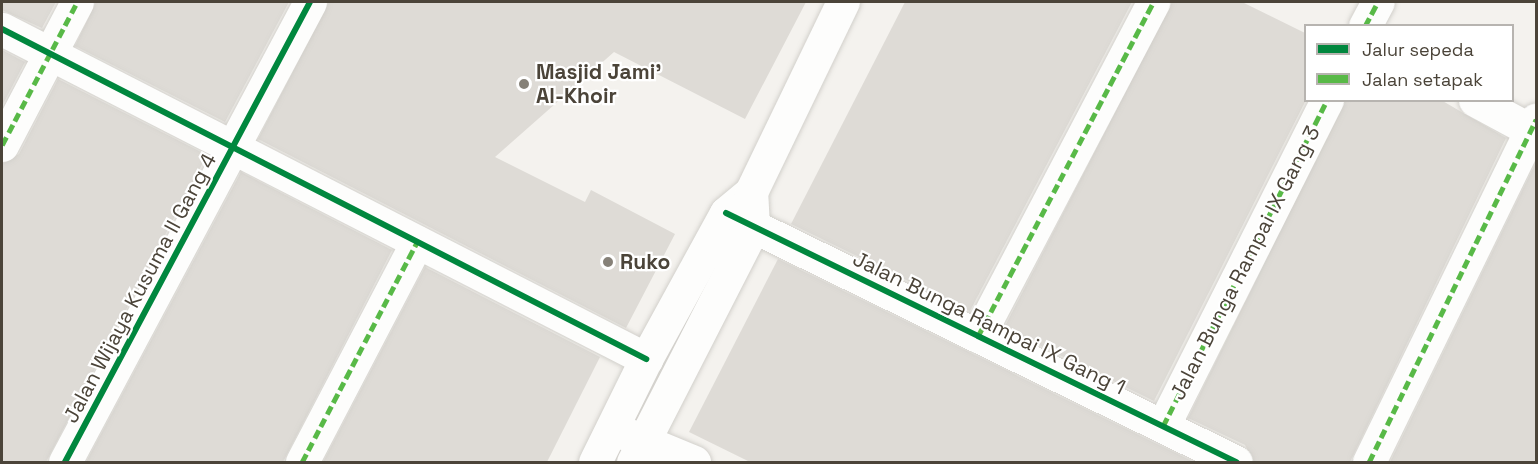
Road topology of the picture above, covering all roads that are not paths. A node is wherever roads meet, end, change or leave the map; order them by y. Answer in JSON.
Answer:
{"nodes":[{"id":1,"x":77,"y":2,"type":"edge"},
{"id":2,"x":310,"y":2,"type":"edge"},
{"id":3,"x":843,"y":2,"type":"edge"},
{"id":4,"x":1153,"y":2,"type":"edge"},
{"id":5,"x":1378,"y":2,"type":"edge"},
{"id":6,"x":1366,"y":24,"type":"edge"},
{"id":7,"x":2,"y":29,"type":"edge"},
{"id":8,"x":50,"y":54,"type":"junction"},
{"id":9,"x":1326,"y":102,"type":"edge"},
{"id":10,"x":1479,"y":102,"type":"edge"},
{"id":11,"x":1535,"y":128,"type":"edge"},
{"id":12,"x":2,"y":145,"type":"edge"},
{"id":13,"x":232,"y":150,"type":"junction"},
{"id":14,"x":740,"y":220,"type":"junction"},
{"id":15,"x":417,"y":242,"type":"junction"},
{"id":16,"x":978,"y":336,"type":"junction"},
{"id":17,"x":646,"y":358,"type":"junction"},
{"id":18,"x":1163,"y":426,"type":"junction"},
{"id":19,"x":613,"y":428,"type":"junction"},
{"id":20,"x":639,"y":452,"type":"edge"},
{"id":21,"x":65,"y":462,"type":"edge"},
{"id":22,"x":302,"y":462,"type":"edge"},
{"id":23,"x":595,"y":462,"type":"edge"},
{"id":24,"x":694,"y":462,"type":"edge"},
{"id":25,"x":1236,"y":462,"type":"edge"},
{"id":26,"x":1369,"y":462,"type":"edge"}],
"edges":[{"from":1,"to":8,"type":"street"},
{"from":2,"to":13,"type":"street","name":"Jalan Wijaya Kusuma II Gang 4"},
{"from":3,"to":14,"type":"street"},
{"from":4,"to":16,"type":"street"},
{"from":5,"to":6,"type":"street"},
{"from":7,"to":8,"type":"street"},
{"from":8,"to":12,"type":"street"},
{"from":8,"to":13,"type":"street"},
{"from":9,"to":18,"type":"street","name":"Jalan Bunga Rampai IX Gang 3"},
{"from":10,"to":11,"type":"street"},
{"from":11,"to":26,"type":"street"},
{"from":13,"to":15,"type":"street"},
{"from":13,"to":21,"type":"street","name":"Jalan Wijaya Kusuma II Gang 4"},
{"from":14,"to":16,"type":"street","name":"Jalan Bunga Rampai IX Gang 1"},
{"from":14,"to":17,"type":"street"},
{"from":14,"to":20,"type":"street"},
{"from":15,"to":17,"type":"street"},
{"from":15,"to":22,"type":"street"},
{"from":16,"to":18,"type":"street","name":"Jalan Bunga Rampai IX Gang 1"},
{"from":17,"to":19,"type":"street"},
{"from":18,"to":25,"type":"street","name":"Jalan Bunga Rampai IX Gang 1"},
{"from":19,"to":20,"type":"street"},
{"from":19,"to":23,"type":"street"},
{"from":20,"to":24,"type":"street"}]}
